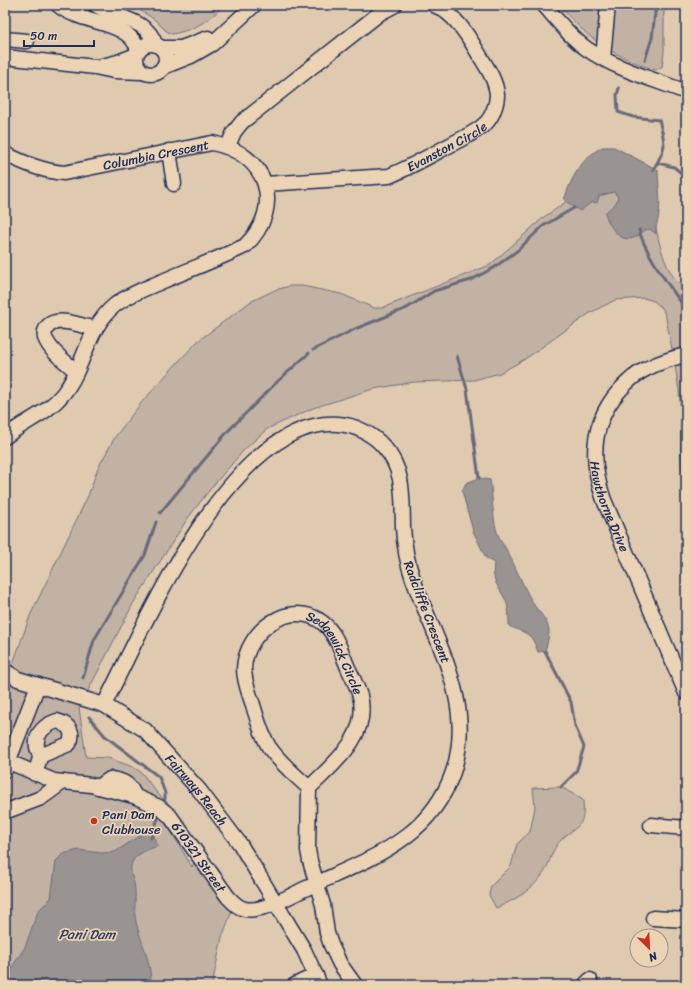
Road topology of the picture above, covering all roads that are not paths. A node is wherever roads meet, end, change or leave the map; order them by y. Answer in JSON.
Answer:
{"nodes":[{"id":1,"x":58,"y":5,"type":"edge"},
{"id":2,"x":96,"y":5,"type":"edge"},
{"id":3,"x":254,"y":5,"type":"edge"},
{"id":4,"x":395,"y":5,"type":"edge"},
{"id":5,"x":434,"y":5,"type":"edge"},
{"id":6,"x":544,"y":5,"type":"edge"},
{"id":7,"x":608,"y":5,"type":"edge"},
{"id":8,"x":228,"y":28,"type":"junction"},
{"id":9,"x":5,"y":39,"type":"edge"},
{"id":10,"x":27,"y":41,"type":"dead end"},
{"id":11,"x":158,"y":46,"type":"junction"},
{"id":12,"x":137,"y":52,"type":"junction"},
{"id":13,"x":5,"y":57,"type":"edge"},
{"id":14,"x":603,"y":58,"type":"junction"},
{"id":15,"x":95,"y":67,"type":"junction"},
{"id":16,"x":163,"y":67,"type":"junction"},
{"id":17,"x":142,"y":72,"type":"junction"},
{"id":18,"x":686,"y":92,"type":"edge"},
{"id":19,"x":228,"y":146,"type":"junction"},
{"id":20,"x":170,"y":151,"type":"junction"},
{"id":21,"x":5,"y":154,"type":"edge"},
{"id":22,"x":174,"y":184,"type":"dead end"},
{"id":23,"x":265,"y":184,"type":"junction"},
{"id":24,"x":95,"y":329,"type":"junction"},
{"id":25,"x":685,"y":355,"type":"edge"},
{"id":26,"x":76,"y":371,"type":"junction"},
{"id":27,"x":5,"y":437,"type":"edge"},
{"id":28,"x":5,"y":670,"type":"edge"},
{"id":29,"x":38,"y":685,"type":"junction"},
{"id":30,"x":686,"y":693,"type":"edge"},
{"id":31,"x":104,"y":705,"type":"junction"},
{"id":32,"x":40,"y":756,"type":"dead end"},
{"id":33,"x":7,"y":766,"type":"edge"},
{"id":34,"x":35,"y":774,"type":"junction"},
{"id":35,"x":63,"y":782,"type":"junction"},
{"id":36,"x":309,"y":788,"type":"junction"},
{"id":37,"x":7,"y":811,"type":"dead end"},
{"id":38,"x":651,"y":825,"type":"dead end"},
{"id":39,"x":686,"y":828,"type":"edge"},
{"id":40,"x":317,"y":883,"type":"junction"},
{"id":41,"x":276,"y":902,"type":"junction"},
{"id":42,"x":653,"y":918,"type":"dead end"},
{"id":43,"x":686,"y":920,"type":"edge"},
{"id":44,"x":318,"y":980,"type":"edge"},
{"id":45,"x":296,"y":985,"type":"edge"},
{"id":46,"x":355,"y":985,"type":"edge"}],
"edges":[{"from":1,"to":12,"type":"street"},
{"from":2,"to":11,"type":"street"},
{"from":3,"to":8,"type":"street"},
{"from":4,"to":19,"type":"street"},
{"from":5,"to":23,"type":"street","name":"Evanston Circle"},
{"from":6,"to":14,"type":"street"},
{"from":7,"to":14,"type":"street"},
{"from":8,"to":11,"type":"street"},
{"from":8,"to":16,"type":"street"},
{"from":9,"to":10,"type":"street"},
{"from":11,"to":12,"type":"street"},
{"from":11,"to":16,"type":"street"},
{"from":12,"to":15,"type":"street"},
{"from":12,"to":17,"type":"street"},
{"from":13,"to":15,"type":"street"},
{"from":14,"to":18,"type":"street"},
{"from":15,"to":17,"type":"street"},
{"from":16,"to":17,"type":"street"},
{"from":19,"to":20,"type":"street","name":"Columbia Crescent"},
{"from":19,"to":23,"type":"street","name":"Columbia Crescent"},
{"from":20,"to":21,"type":"street","name":"Columbia Crescent"},
{"from":20,"to":22,"type":"street"},
{"from":23,"to":24,"type":"street","name":"Columbia Crescent"},
{"from":24,"to":26,"type":"street","name":"Columbia Crescent"},
{"from":24,"to":26,"type":"street"},
{"from":25,"to":30,"type":"street","name":"Hawthorne Drive"},
{"from":26,"to":27,"type":"street","name":"Columbia Crescent"},
{"from":28,"to":29,"type":"street","name":"Fairways Reach"},
{"from":29,"to":31,"type":"street","name":"Fairways Reach"},
{"from":29,"to":33,"type":"street"},
{"from":31,"to":40,"type":"street","name":"Radcliffe Crescent"},
{"from":31,"to":41,"type":"street","name":"Fairways Reach"},
{"from":32,"to":34,"type":"street"},
{"from":33,"to":34,"type":"street","name":"610321 Street"},
{"from":34,"to":35,"type":"street","name":"610321 Street"},
{"from":35,"to":37,"type":"street"},
{"from":35,"to":41,"type":"street","name":"610321 Street"},
{"from":36,"to":36,"type":"street","name":"Sedgewick Circle"},
{"from":36,"to":40,"type":"street"},
{"from":38,"to":39,"type":"street"},
{"from":40,"to":41,"type":"street","name":"Radcliffe Crescent"},
{"from":40,"to":46,"type":"street"},
{"from":41,"to":44,"type":"street","name":"Fairways Reach"},
{"from":42,"to":43,"type":"street"},
{"from":44,"to":45,"type":"street"}]}
